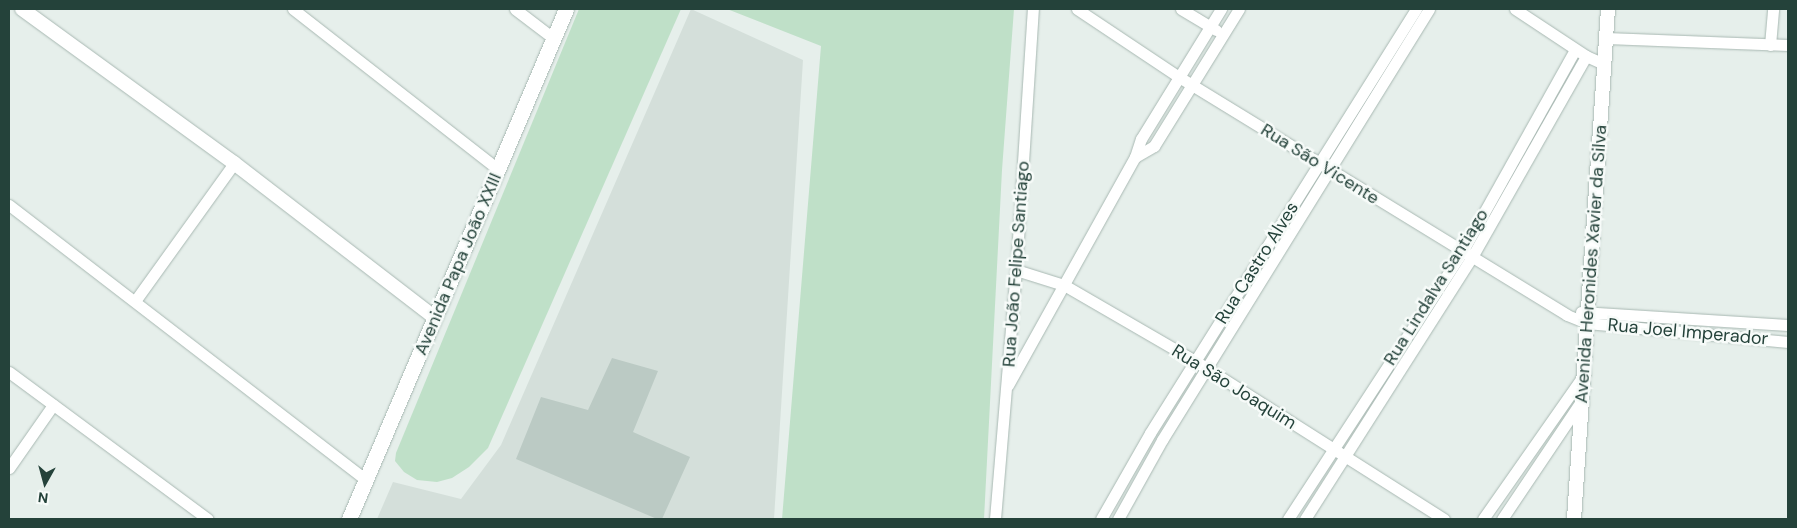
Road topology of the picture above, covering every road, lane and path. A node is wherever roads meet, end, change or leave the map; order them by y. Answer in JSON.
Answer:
{"nodes":[{"id":1,"x":22,"y":9,"type":"edge"},
{"id":2,"x":293,"y":9,"type":"edge"},
{"id":3,"x":515,"y":9,"type":"edge"},
{"id":4,"x":566,"y":9,"type":"edge"},
{"id":5,"x":1033,"y":9,"type":"edge"},
{"id":6,"x":1077,"y":9,"type":"edge"},
{"id":7,"x":1181,"y":9,"type":"edge"},
{"id":8,"x":1221,"y":9,"type":"edge"},
{"id":9,"x":1239,"y":9,"type":"edge"},
{"id":10,"x":1416,"y":9,"type":"edge"},
{"id":11,"x":1429,"y":9,"type":"edge"},
{"id":12,"x":1515,"y":9,"type":"edge"},
{"id":13,"x":1608,"y":9,"type":"edge"},
{"id":14,"x":1773,"y":9,"type":"edge"},
{"id":15,"x":1211,"y":27,"type":"junction"},
{"id":16,"x":1224,"y":35,"type":"junction"},
{"id":17,"x":554,"y":38,"type":"junction"},
{"id":18,"x":1606,"y":38,"type":"junction"},
{"id":19,"x":1770,"y":45,"type":"junction"},
{"id":20,"x":1788,"y":45,"type":"edge"},
{"id":21,"x":1575,"y":50,"type":"junction"},
{"id":22,"x":1586,"y":56,"type":"junction"},
{"id":23,"x":1604,"y":64,"type":"junction"},
{"id":24,"x":1179,"y":77,"type":"junction"},
{"id":25,"x":1193,"y":86,"type":"junction"},
{"id":26,"x":1368,"y":97,"type":"junction"},
{"id":27,"x":1135,"y":158,"type":"junction"},
{"id":28,"x":234,"y":163,"type":"junction"},
{"id":29,"x":1325,"y":168,"type":"junction"},
{"id":30,"x":498,"y":169,"type":"junction"},
{"id":31,"x":9,"y":205,"type":"edge"},
{"id":32,"x":1467,"y":254,"type":"junction"},
{"id":33,"x":1016,"y":270,"type":"junction"},
{"id":34,"x":1064,"y":285,"type":"junction"},
{"id":35,"x":135,"y":301,"type":"junction"},
{"id":36,"x":1587,"y":317,"type":"junction"},
{"id":37,"x":435,"y":318,"type":"junction"},
{"id":38,"x":1788,"y":325,"type":"edge"},
{"id":39,"x":1788,"y":342,"type":"edge"},
{"id":40,"x":1195,"y":361,"type":"junction"},
{"id":41,"x":1206,"y":368,"type":"junction"},
{"id":42,"x":9,"y":372,"type":"edge"},
{"id":43,"x":1583,"y":376,"type":"junction"},
{"id":44,"x":1006,"y":389,"type":"junction"},
{"id":45,"x":1582,"y":400,"type":"junction"},
{"id":46,"x":53,"y":405,"type":"junction"},
{"id":47,"x":1150,"y":433,"type":"junction"},
{"id":48,"x":1162,"y":440,"type":"junction"},
{"id":49,"x":1332,"y":449,"type":"junction"},
{"id":50,"x":1344,"y":456,"type":"junction"},
{"id":51,"x":9,"y":468,"type":"edge"},
{"id":52,"x":366,"y":480,"type":"junction"},
{"id":53,"x":208,"y":519,"type":"edge"},
{"id":54,"x":349,"y":519,"type":"edge"},
{"id":55,"x":996,"y":519,"type":"edge"},
{"id":56,"x":1101,"y":519,"type":"edge"},
{"id":57,"x":1118,"y":519,"type":"edge"},
{"id":58,"x":1288,"y":519,"type":"edge"},
{"id":59,"x":1305,"y":519,"type":"edge"},
{"id":60,"x":1444,"y":519,"type":"edge"},
{"id":61,"x":1483,"y":519,"type":"edge"},
{"id":62,"x":1502,"y":519,"type":"edge"},
{"id":63,"x":1574,"y":519,"type":"edge"}],
"edges":[{"from":1,"to":28,"type":"street"},
{"from":2,"to":30,"type":"street"},
{"from":3,"to":17,"type":"street"},
{"from":4,"to":17,"type":"main road","name":"Avenida Papa João XXIII"},
{"from":5,"to":33,"type":"street","name":"Rua João Felipe Santiago"},
{"from":6,"to":24,"type":"street","name":"Rua São Vicente"},
{"from":7,"to":15,"type":"street"},
{"from":8,"to":15,"type":"street"},
{"from":9,"to":16,"type":"street"},
{"from":10,"to":26,"type":"street","name":"Rua Castro Alves"},
{"from":11,"to":26,"type":"street","name":"Rua Castro Alves"},
{"from":12,"to":21,"type":"street"},
{"from":13,"to":18,"type":"street","name":"Avenida Heronides Xavier da Silva"},
{"from":14,"to":19,"type":"street"},
{"from":15,"to":16,"type":"street"},
{"from":15,"to":24,"type":"street"},
{"from":16,"to":25,"type":"street"},
{"from":17,"to":30,"type":"main road","name":"Avenida Papa João XXIII"},
{"from":18,"to":19,"type":"street"},
{"from":18,"to":23,"type":"street","name":"Avenida Heronides Xavier da Silva"},
{"from":19,"to":20,"type":"street"},
{"from":21,"to":22,"type":"street"},
{"from":21,"to":32,"type":"street","name":"Rua Lindalva Santiago"},
{"from":22,"to":23,"type":"street"},
{"from":22,"to":32,"type":"street","name":"Rua Lindalva Santiago"},
{"from":23,"to":36,"type":"street","name":"Avenida Heronides Xavier da Silva"},
{"from":24,"to":25,"type":"street","name":"Rua São Vicente"},
{"from":24,"to":27,"type":"street"},
{"from":25,"to":27,"type":"street"},
{"from":25,"to":29,"type":"street","name":"Rua São Vicente"},
{"from":26,"to":29,"type":"street","name":"Rua Castro Alves"},
{"from":27,"to":34,"type":"street"},
{"from":28,"to":35,"type":"street"},
{"from":28,"to":37,"type":"street"},
{"from":29,"to":32,"type":"street","name":"Rua São Vicente"},
{"from":29,"to":40,"type":"street","name":"Rua Castro Alves"},
{"from":29,"to":41,"type":"street","name":"Rua Castro Alves"},
{"from":30,"to":37,"type":"main road","name":"Avenida Papa João XXIII"},
{"from":31,"to":35,"type":"street"},
{"from":32,"to":36,"type":"street","name":"Rua São Vicente"},
{"from":32,"to":49,"type":"street","name":"Rua Lindalva Santiago"},
{"from":32,"to":50,"type":"street","name":"Rua Lindalva Santiago"},
{"from":33,"to":34,"type":"street","name":"Rua São Joaquim"},
{"from":33,"to":44,"type":"street","name":"Rua João Felipe Santiago"},
{"from":34,"to":40,"type":"street","name":"Rua São Joaquim"},
{"from":34,"to":44,"type":"street"},
{"from":35,"to":52,"type":"street"},
{"from":36,"to":38,"type":"street","name":"Rua Joel Imperador"},
{"from":36,"to":39,"type":"street","name":"Rua Joel Imperador"},
{"from":36,"to":43,"type":"street","name":"Avenida Heronides Xavier da Silva"},
{"from":37,"to":52,"type":"main road","name":"Avenida Papa João XXIII"},
{"from":40,"to":41,"type":"street","name":"Rua São Joaquim"},
{"from":40,"to":47,"type":"street","name":"Rua Castro Alves"},
{"from":41,"to":48,"type":"street","name":"Rua Castro Alves"},
{"from":41,"to":49,"type":"street","name":"Rua São Joaquim"},
{"from":42,"to":46,"type":"street"},
{"from":43,"to":45,"type":"street","name":"Avenida Heronides Xavier da Silva"},
{"from":43,"to":61,"type":"street"},
{"from":44,"to":55,"type":"street","name":"Rua João Felipe Santiago"},
{"from":45,"to":62,"type":"street"},
{"from":45,"to":63,"type":"street","name":"Avenida Heronides Xavier da Silva"},
{"from":46,"to":51,"type":"street"},
{"from":46,"to":53,"type":"street"},
{"from":47,"to":48,"type":"street"},
{"from":47,"to":56,"type":"street","name":"Rua Castro Alves"},
{"from":48,"to":57,"type":"street","name":"Rua Castro Alves"},
{"from":49,"to":50,"type":"street","name":"Rua São Joaquim"},
{"from":49,"to":58,"type":"street","name":"Rua Lindalva Santiago"},
{"from":50,"to":59,"type":"street","name":"Rua Lindalva Santiago"},
{"from":50,"to":60,"type":"street","name":"Rua São Joaquim"},
{"from":52,"to":54,"type":"main road","name":"Avenida Papa João XXIII"}]}
